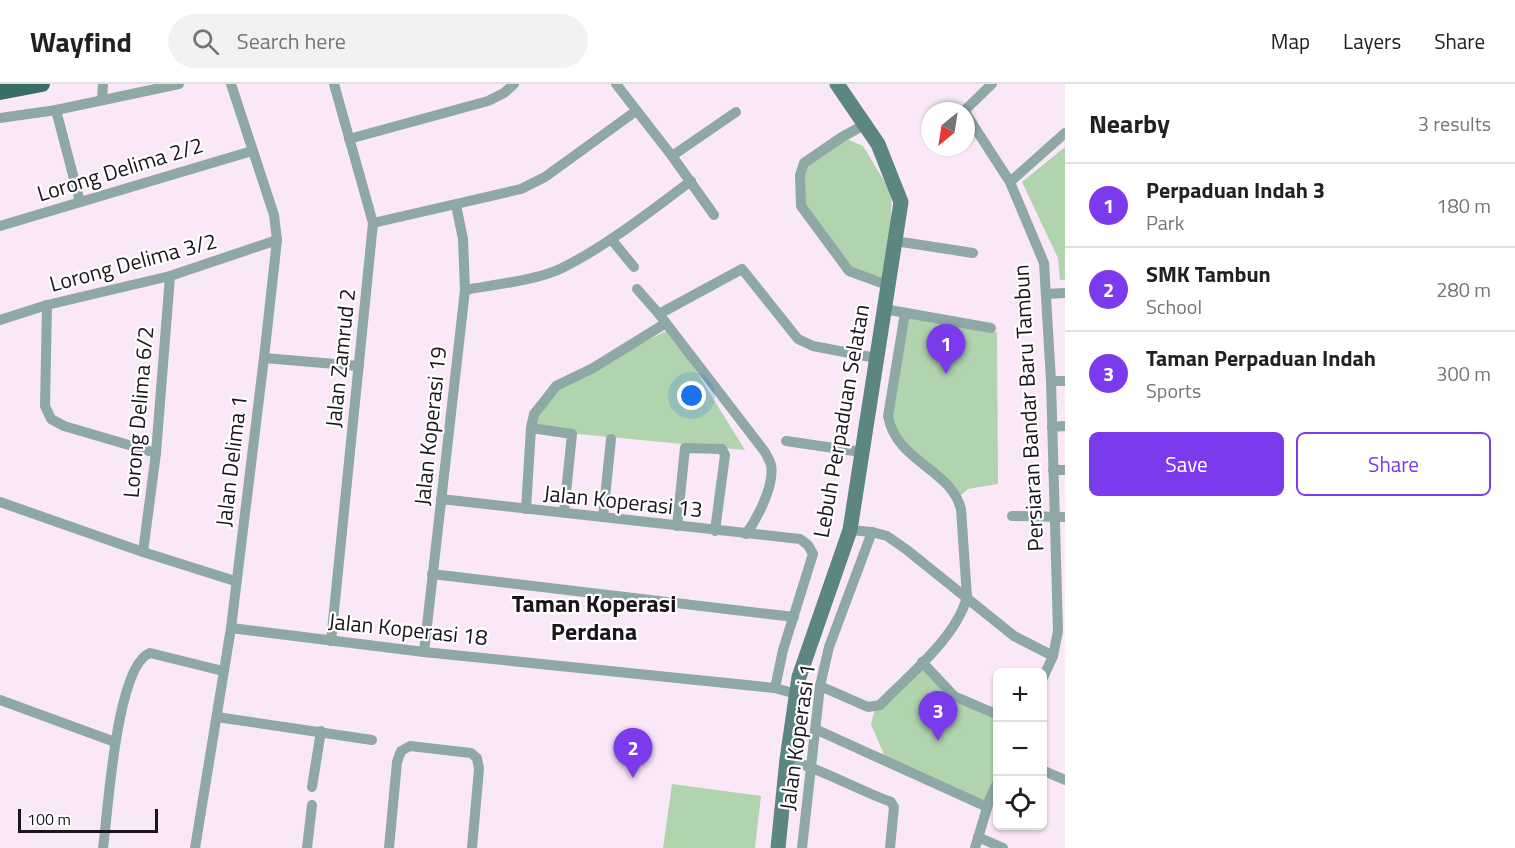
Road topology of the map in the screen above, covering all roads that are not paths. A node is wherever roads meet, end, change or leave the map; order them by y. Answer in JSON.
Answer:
{"nodes":[{"id":1,"x":42,"y":84,"type":"edge"},
{"id":2,"x":103,"y":84,"type":"edge"},
{"id":3,"x":179,"y":84,"type":"edge"},
{"id":4,"x":231,"y":84,"type":"edge"},
{"id":5,"x":334,"y":84,"type":"edge"},
{"id":6,"x":514,"y":84,"type":"edge"},
{"id":7,"x":616,"y":84,"type":"edge"},
{"id":8,"x":837,"y":84,"type":"edge"},
{"id":9,"x":992,"y":84,"type":"edge"},
{"id":10,"x":0,"y":92,"type":"edge"},
{"id":11,"x":102,"y":100,"type":"junction"},
{"id":12,"x":975,"y":102,"type":"edge"},
{"id":13,"x":57,"y":110,"type":"junction"},
{"id":14,"x":636,"y":111,"type":"junction"},
{"id":15,"x":735,"y":112,"type":"dead end"},
{"id":16,"x":0,"y":118,"type":"edge"},
{"id":17,"x":864,"y":125,"type":"junction"},
{"id":18,"x":975,"y":128,"type":"edge"},
{"id":19,"x":1065,"y":133,"type":"edge"},
{"id":20,"x":349,"y":139,"type":"junction"},
{"id":21,"x":252,"y":151,"type":"junction"},
{"id":22,"x":672,"y":156,"type":"junction"},
{"id":23,"x":691,"y":181,"type":"junction"},
{"id":24,"x":1010,"y":182,"type":"junction"},
{"id":25,"x":80,"y":202,"type":"junction"},
{"id":26,"x":456,"y":205,"type":"junction"},
{"id":27,"x":714,"y":214,"type":"dead end"},
{"id":28,"x":373,"y":223,"type":"junction"},
{"id":29,"x":0,"y":226,"type":"edge"},
{"id":30,"x":611,"y":239,"type":"junction"},
{"id":31,"x":277,"y":240,"type":"junction"},
{"id":32,"x":895,"y":241,"type":"junction"},
{"id":33,"x":973,"y":253,"type":"dead end"},
{"id":34,"x":634,"y":267,"type":"dead end"},
{"id":35,"x":170,"y":276,"type":"junction"},
{"id":36,"x":887,"y":285,"type":"junction"},
{"id":37,"x":637,"y":289,"type":"dead end"},
{"id":38,"x":465,"y":290,"type":"junction"},
{"id":39,"x":1065,"y":293,"type":"edge"},
{"id":40,"x":1046,"y":294,"type":"junction"},
{"id":41,"x":47,"y":305,"type":"junction"},
{"id":42,"x":884,"y":309,"type":"junction"},
{"id":43,"x":905,"y":313,"type":"junction"},
{"id":44,"x":659,"y":314,"type":"junction"},
{"id":45,"x":0,"y":320,"type":"edge"},
{"id":46,"x":666,"y":324,"type":"junction"},
{"id":47,"x":991,"y":328,"type":"dead end"},
{"id":48,"x":264,"y":358,"type":"junction"},
{"id":49,"x":876,"y":358,"type":"junction"},
{"id":50,"x":359,"y":366,"type":"junction"},
{"id":51,"x":1051,"y":381,"type":"junction"},
{"id":52,"x":1065,"y":381,"type":"edge"},
{"id":53,"x":1065,"y":426,"type":"edge"},
{"id":54,"x":1052,"y":427,"type":"junction"},
{"id":55,"x":531,"y":428,"type":"junction"},
{"id":56,"x":611,"y":439,"type":"dead end"},
{"id":57,"x":786,"y":441,"type":"dead end"},
{"id":58,"x":156,"y":453,"type":"junction"},
{"id":59,"x":861,"y":453,"type":"junction"},
{"id":60,"x":1053,"y":470,"type":"junction"},
{"id":61,"x":1065,"y":470,"type":"edge"},
{"id":62,"x":441,"y":499,"type":"junction"},
{"id":63,"x":0,"y":502,"type":"edge"},
{"id":64,"x":526,"y":509,"type":"junction"},
{"id":65,"x":564,"y":512,"type":"junction"},
{"id":66,"x":1012,"y":516,"type":"dead end"},
{"id":67,"x":603,"y":517,"type":"junction"},
{"id":68,"x":1060,"y":517,"type":"edge"},
{"id":69,"x":677,"y":526,"type":"junction"},
{"id":70,"x":850,"y":530,"type":"junction"},
{"id":71,"x":715,"y":531,"type":"junction"},
{"id":72,"x":872,"y":532,"type":"junction"},
{"id":73,"x":746,"y":534,"type":"junction"},
{"id":74,"x":143,"y":552,"type":"junction"},
{"id":75,"x":1061,"y":557,"type":"edge"},
{"id":76,"x":432,"y":574,"type":"junction"},
{"id":77,"x":235,"y":581,"type":"junction"},
{"id":78,"x":967,"y":597,"type":"junction"},
{"id":79,"x":794,"y":618,"type":"junction"},
{"id":80,"x":231,"y":628,"type":"junction"},
{"id":81,"x":331,"y":641,"type":"junction"},
{"id":82,"x":424,"y":652,"type":"junction"},
{"id":83,"x":1053,"y":656,"type":"junction"},
{"id":84,"x":922,"y":662,"type":"junction"},
{"id":85,"x":1047,"y":669,"type":"edge"},
{"id":86,"x":223,"y":671,"type":"junction"},
{"id":87,"x":820,"y":686,"type":"junction"},
{"id":88,"x":775,"y":688,"type":"junction"},
{"id":89,"x":796,"y":694,"type":"junction"},
{"id":90,"x":0,"y":700,"type":"edge"},
{"id":91,"x":993,"y":713,"type":"edge"},
{"id":92,"x":217,"y":717,"type":"junction"},
{"id":93,"x":815,"y":729,"type":"junction"},
{"id":94,"x":321,"y":731,"type":"junction"},
{"id":95,"x":372,"y":740,"type":"dead end"},
{"id":96,"x":115,"y":742,"type":"junction"},
{"id":97,"x":787,"y":759,"type":"junction"},
{"id":98,"x":811,"y":767,"type":"junction"},
{"id":99,"x":1047,"y":772,"type":"edge"},
{"id":100,"x":1065,"y":780,"type":"edge"},
{"id":101,"x":312,"y":787,"type":"dead end"},
{"id":102,"x":993,"y":793,"type":"edge"},
{"id":103,"x":312,"y":805,"type":"dead end"},
{"id":104,"x":987,"y":807,"type":"junction"},
{"id":105,"x":976,"y":842,"type":"edge"},
{"id":106,"x":103,"y":848,"type":"edge"},
{"id":107,"x":195,"y":848,"type":"edge"},
{"id":108,"x":307,"y":848,"type":"edge"},
{"id":109,"x":389,"y":848,"type":"edge"},
{"id":110,"x":472,"y":848,"type":"edge"},
{"id":111,"x":778,"y":848,"type":"edge"},
{"id":112,"x":802,"y":848,"type":"edge"},
{"id":113,"x":890,"y":848,"type":"edge"},
{"id":114,"x":1003,"y":848,"type":"edge"}],
"edges":[{"from":1,"to":10,"type":"main road"},
{"from":2,"to":11,"type":"street"},
{"from":3,"to":11,"type":"street"},
{"from":4,"to":21,"type":"street","name":"Jalan Delima 1"},
{"from":5,"to":20,"type":"street","name":"Jalan Zamrud 2"},
{"from":6,"to":20,"type":"street"},
{"from":7,"to":14,"type":"street"},
{"from":8,"to":17,"type":"street","name":"Lebuh Perpaduan Selatan"},
{"from":9,"to":12,"type":"street"},
{"from":11,"to":13,"type":"street"},
{"from":13,"to":16,"type":"street"},
{"from":13,"to":25,"type":"street"},
{"from":14,"to":22,"type":"street"},
{"from":14,"to":26,"type":"street"},
{"from":15,"to":22,"type":"street"},
{"from":17,"to":32,"type":"street","name":"Lebuh Perpaduan Selatan"},
{"from":17,"to":36,"type":"street"},
{"from":18,"to":24,"type":"street","name":"Persiaran Bandar Baru Tambun"},
{"from":19,"to":24,"type":"street"},
{"from":20,"to":28,"type":"street","name":"Jalan Zamrud 2"},
{"from":21,"to":25,"type":"street","name":"Lorong Delima 2/2"},
{"from":21,"to":31,"type":"street","name":"Jalan Delima 1"},
{"from":22,"to":23,"type":"street"},
{"from":23,"to":27,"type":"street"},
{"from":23,"to":30,"type":"street"},
{"from":24,"to":40,"type":"street","name":"Persiaran Bandar Baru Tambun"},
{"from":25,"to":29,"type":"street","name":"Lorong Delima 2/2"},
{"from":26,"to":28,"type":"street"},
{"from":26,"to":38,"type":"street","name":"Jalan Koperasi 19"},
{"from":28,"to":50,"type":"street","name":"Jalan Zamrud 2"},
{"from":30,"to":34,"type":"street"},
{"from":30,"to":38,"type":"street"},
{"from":31,"to":35,"type":"street","name":"Lorong Delima 3/2"},
{"from":31,"to":48,"type":"street","name":"Jalan Delima 1"},
{"from":32,"to":33,"type":"street"},
{"from":32,"to":36,"type":"street","name":"Lebuh Perpaduan Selatan"},
{"from":35,"to":41,"type":"street","name":"Lorong Delima 3/2"},
{"from":35,"to":58,"type":"street","name":"Lorong Delima 6/2"},
{"from":36,"to":42,"type":"street","name":"Lebuh Perpaduan Selatan"},
{"from":37,"to":44,"type":"street"},
{"from":38,"to":62,"type":"street","name":"Jalan Koperasi 19"},
{"from":39,"to":40,"type":"street"},
{"from":40,"to":51,"type":"street","name":"Persiaran Bandar Baru Tambun"},
{"from":41,"to":45,"type":"street","name":"Lorong Delima 3/2"},
{"from":41,"to":58,"type":"street"},
{"from":42,"to":43,"type":"street"},
{"from":42,"to":49,"type":"street","name":"Lebuh Perpaduan Selatan"},
{"from":43,"to":47,"type":"street"},
{"from":43,"to":78,"type":"street"},
{"from":44,"to":46,"type":"street"},
{"from":44,"to":49,"type":"street"},
{"from":46,"to":55,"type":"street"},
{"from":46,"to":73,"type":"street"},
{"from":48,"to":50,"type":"street"},
{"from":48,"to":77,"type":"street","name":"Jalan Delima 1"},
{"from":49,"to":59,"type":"street","name":"Lebuh Perpaduan Selatan"},
{"from":50,"to":81,"type":"street","name":"Jalan Zamrud 2"},
{"from":51,"to":52,"type":"street"},
{"from":51,"to":54,"type":"street","name":"Persiaran Bandar Baru Tambun"},
{"from":53,"to":54,"type":"street"},
{"from":54,"to":60,"type":"street","name":"Persiaran Bandar Baru Tambun"},
{"from":55,"to":64,"type":"street"},
{"from":55,"to":65,"type":"street"},
{"from":56,"to":67,"type":"street"},
{"from":57,"to":59,"type":"street"},
{"from":58,"to":74,"type":"street","name":"Lorong Delima 6/2"},
{"from":59,"to":70,"type":"street","name":"Lebuh Perpaduan Selatan"},
{"from":60,"to":61,"type":"street"},
{"from":60,"to":68,"type":"street","name":"Persiaran Bandar Baru Tambun"},
{"from":62,"to":64,"type":"street","name":"Jalan Koperasi 13"},
{"from":62,"to":76,"type":"street","name":"Jalan Koperasi 19"},
{"from":63,"to":74,"type":"street"},
{"from":64,"to":65,"type":"street","name":"Jalan Koperasi 13"},
{"from":65,"to":67,"type":"street","name":"Jalan Koperasi 13"},
{"from":66,"to":68,"type":"street"},
{"from":67,"to":69,"type":"street","name":"Jalan Koperasi 13"},
{"from":68,"to":75,"type":"street","name":"Persiaran Bandar Baru Tambun"},
{"from":69,"to":71,"type":"street","name":"Jalan Koperasi 13"},
{"from":69,"to":71,"type":"street"},
{"from":70,"to":72,"type":"street"},
{"from":70,"to":89,"type":"street","name":"Lebuh Perpaduan Selatan"},
{"from":71,"to":73,"type":"street","name":"Jalan Koperasi 13"},
{"from":72,"to":78,"type":"street"},
{"from":72,"to":87,"type":"street","name":"Jalan Koperasi 1"},
{"from":73,"to":79,"type":"street","name":"Jalan Koperasi 13"},
{"from":74,"to":77,"type":"street"},
{"from":75,"to":83,"type":"street","name":"Persiaran Bandar Baru Tambun"},
{"from":76,"to":79,"type":"street"},
{"from":76,"to":82,"type":"street","name":"Jalan Koperasi 19"},
{"from":77,"to":80,"type":"street","name":"Jalan Delima 1"},
{"from":78,"to":83,"type":"street"},
{"from":78,"to":84,"type":"street"},
{"from":79,"to":88,"type":"street"},
{"from":80,"to":81,"type":"street","name":"Jalan Koperasi 18"},
{"from":80,"to":86,"type":"street","name":"Jalan Delima 1"},
{"from":81,"to":82,"type":"street","name":"Jalan Koperasi 18"},
{"from":82,"to":88,"type":"street","name":"Jalan Koperasi 18"},
{"from":83,"to":85,"type":"street","name":"Persiaran Bandar Baru Tambun"},
{"from":84,"to":87,"type":"street"},
{"from":84,"to":91,"type":"street"},
{"from":86,"to":92,"type":"street","name":"Jalan Delima 1"},
{"from":86,"to":96,"type":"street"},
{"from":87,"to":93,"type":"street","name":"Jalan Koperasi 1"},
{"from":88,"to":89,"type":"street","name":"Jalan Koperasi 18"},
{"from":89,"to":97,"type":"street","name":"Lebuh Perpaduan Selatan"},
{"from":90,"to":96,"type":"street"},
{"from":92,"to":94,"type":"street"},
{"from":92,"to":107,"type":"street","name":"Jalan Delima 1"},
{"from":93,"to":98,"type":"street","name":"Jalan Koperasi 1"},
{"from":93,"to":104,"type":"street"},
{"from":94,"to":95,"type":"street"},
{"from":94,"to":101,"type":"street"},
{"from":96,"to":106,"type":"street"},
{"from":97,"to":98,"type":"street"},
{"from":97,"to":111,"type":"street","name":"Lebuh Perpaduan Selatan"},
{"from":98,"to":112,"type":"street","name":"Jalan Koperasi 1"},
{"from":98,"to":113,"type":"street"},
{"from":99,"to":100,"type":"street"},
{"from":102,"to":104,"type":"street"},
{"from":103,"to":108,"type":"street"},
{"from":104,"to":105,"type":"street"},
{"from":105,"to":114,"type":"street"},
{"from":109,"to":110,"type":"street"}]}
